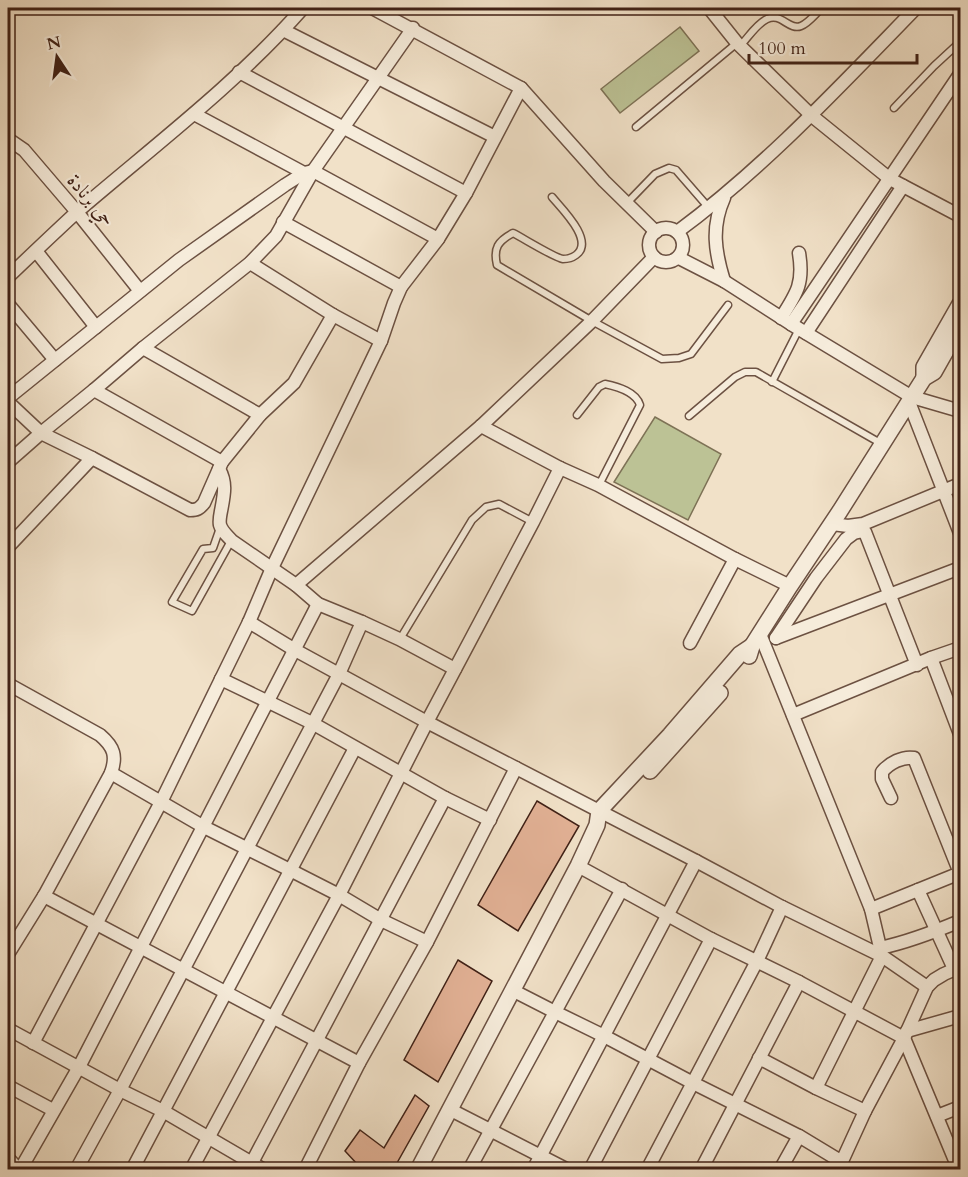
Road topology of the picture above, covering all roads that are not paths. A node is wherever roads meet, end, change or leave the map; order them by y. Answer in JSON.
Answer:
{"nodes":[{"id":1,"x":303,"y":8,"type":"edge"},
{"id":2,"x":372,"y":8,"type":"edge"},
{"id":3,"x":709,"y":8,"type":"edge"},
{"id":4,"x":822,"y":8,"type":"edge"},
{"id":5,"x":916,"y":8,"type":"edge"},
{"id":6,"x":413,"y":28,"type":"junction"},
{"id":7,"x":283,"y":30,"type":"junction"},
{"id":8,"x":960,"y":42,"type":"edge"},
{"id":9,"x":739,"y":45,"type":"junction"},
{"id":10,"x":239,"y":72,"type":"junction"},
{"id":11,"x":960,"y":74,"type":"edge"},
{"id":12,"x":377,"y":79,"type":"junction"},
{"id":13,"x":521,"y":87,"type":"junction"},
{"id":14,"x":894,"y":108,"type":"dead end"},
{"id":15,"x":194,"y":114,"type":"junction"},
{"id":16,"x":812,"y":116,"type":"junction"},
{"id":17,"x":636,"y":127,"type":"dead end"},
{"id":18,"x":343,"y":128,"type":"junction"},
{"id":19,"x":495,"y":137,"type":"junction"},
{"id":20,"x":8,"y":139,"type":"edge"},
{"id":21,"x":309,"y":172,"type":"junction"},
{"id":22,"x":890,"y":179,"type":"junction"},
{"id":23,"x":903,"y":186,"type":"junction"},
{"id":24,"x":466,"y":193,"type":"junction"},
{"id":25,"x":727,"y":193,"type":"junction"},
{"id":26,"x":552,"y":196,"type":"dead end"},
{"id":27,"x":627,"y":203,"type":"junction"},
{"id":28,"x":709,"y":208,"type":"junction"},
{"id":29,"x":77,"y":212,"type":"junction"},
{"id":30,"x":960,"y":216,"type":"edge"},
{"id":31,"x":284,"y":222,"type":"junction"},
{"id":32,"x":656,"y":232,"type":"junction"},
{"id":33,"x":677,"y":232,"type":"junction"},
{"id":34,"x":438,"y":239,"type":"junction"},
{"id":35,"x":36,"y":251,"type":"junction"},
{"id":36,"x":799,"y":253,"type":"dead end"},
{"id":37,"x":654,"y":257,"type":"junction"},
{"id":38,"x":679,"y":258,"type":"junction"},
{"id":39,"x":250,"y":263,"type":"junction"},
{"id":40,"x":8,"y":277,"type":"edge"},
{"id":41,"x":724,"y":281,"type":"junction"},
{"id":42,"x":401,"y":287,"type":"junction"},
{"id":43,"x":140,"y":291,"type":"junction"},
{"id":44,"x":8,"y":304,"type":"edge"},
{"id":45,"x":960,"y":304,"type":"edge"},
{"id":46,"x":728,"y":305,"type":"dead end"},
{"id":47,"x":333,"y":315,"type":"junction"},
{"id":48,"x":592,"y":321,"type":"junction"},
{"id":49,"x":794,"y":326,"type":"junction"},
{"id":50,"x":960,"y":326,"type":"edge"},
{"id":51,"x":96,"y":327,"type":"junction"},
{"id":52,"x":381,"y":341,"type":"junction"},
{"id":53,"x":143,"y":348,"type":"junction"},
{"id":54,"x":55,"y":360,"type":"junction"},
{"id":55,"x":924,"y":378,"type":"junction"},
{"id":56,"x":772,"y":382,"type":"junction"},
{"id":57,"x":94,"y":390,"type":"junction"},
{"id":58,"x":8,"y":400,"type":"edge"},
{"id":59,"x":910,"y":400,"type":"junction"},
{"id":60,"x":960,"y":411,"type":"edge"},
{"id":61,"x":260,"y":415,"type":"junction"},
{"id":62,"x":577,"y":415,"type":"dead end"},
{"id":63,"x":689,"y":416,"type":"dead end"},
{"id":64,"x":481,"y":426,"type":"junction"},
{"id":65,"x":41,"y":433,"type":"junction"},
{"id":66,"x":882,"y":444,"type":"junction"},
{"id":67,"x":92,"y":458,"type":"junction"},
{"id":68,"x":8,"y":462,"type":"edge"},
{"id":69,"x":220,"y":465,"type":"junction"},
{"id":70,"x":560,"y":468,"type":"junction"},
{"id":71,"x":960,"y":484,"type":"edge"},
{"id":72,"x":598,"y":485,"type":"junction"},
{"id":73,"x":943,"y":492,"type":"junction"},
{"id":74,"x":533,"y":522,"type":"junction"},
{"id":75,"x":832,"y":524,"type":"junction"},
{"id":76,"x":220,"y":526,"type":"junction"},
{"id":77,"x":960,"y":533,"type":"edge"},
{"id":78,"x":232,"y":541,"type":"junction"},
{"id":79,"x":8,"y":547,"type":"edge"},
{"id":80,"x":735,"y":559,"type":"junction"},
{"id":81,"x":272,"y":568,"type":"junction"},
{"id":82,"x":960,"y":568,"type":"edge"},
{"id":83,"x":296,"y":585,"type":"junction"},
{"id":84,"x":790,"y":586,"type":"junction"},
{"id":85,"x":889,"y":596,"type":"junction"},
{"id":86,"x":318,"y":604,"type":"junction"},
{"id":87,"x":249,"y":622,"type":"junction"},
{"id":88,"x":362,"y":622,"type":"junction"},
{"id":89,"x":776,"y":638,"type":"junction"},
{"id":90,"x":399,"y":639,"type":"junction"},
{"id":91,"x":759,"y":641,"type":"junction"},
{"id":92,"x":690,"y":643,"type":"dead end"},
{"id":93,"x":960,"y":648,"type":"edge"},
{"id":94,"x":295,"y":650,"type":"junction"},
{"id":95,"x":931,"y":658,"type":"junction"},
{"id":96,"x":917,"y":665,"type":"junction"},
{"id":97,"x":455,"y":669,"type":"junction"},
{"id":98,"x":339,"y":674,"type":"junction"},
{"id":99,"x":221,"y":679,"type":"junction"},
{"id":100,"x":8,"y":684,"type":"edge"},
{"id":101,"x":267,"y":702,"type":"junction"},
{"id":102,"x":793,"y":715,"type":"junction"},
{"id":103,"x":427,"y":722,"type":"junction"},
{"id":104,"x":312,"y":723,"type":"junction"},
{"id":105,"x":960,"y":734,"type":"edge"},
{"id":106,"x":355,"y":748,"type":"junction"},
{"id":107,"x":516,"y":768,"type":"junction"},
{"id":108,"x":111,"y":773,"type":"junction"},
{"id":109,"x":401,"y":773,"type":"junction"},
{"id":110,"x":446,"y":798,"type":"junction"},
{"id":111,"x":891,"y":798,"type":"dead end"},
{"id":112,"x":161,"y":802,"type":"junction"},
{"id":113,"x":602,"y":817,"type":"junction"},
{"id":114,"x":490,"y":820,"type":"junction"},
{"id":115,"x":204,"y":827,"type":"junction"},
{"id":116,"x":247,"y":849,"type":"junction"},
{"id":117,"x":696,"y":861,"type":"junction"},
{"id":118,"x":578,"y":866,"type":"junction"},
{"id":119,"x":290,"y":870,"type":"junction"},
{"id":120,"x":960,"y":873,"type":"edge"},
{"id":121,"x":622,"y":890,"type":"junction"},
{"id":122,"x":918,"y":890,"type":"junction"},
{"id":123,"x":339,"y":895,"type":"junction"},
{"id":124,"x":44,"y":896,"type":"junction"},
{"id":125,"x":782,"y":907,"type":"junction"},
{"id":126,"x":871,"y":909,"type":"junction"},
{"id":127,"x":667,"y":914,"type":"junction"},
{"id":128,"x":381,"y":920,"type":"junction"},
{"id":129,"x":960,"y":921,"type":"edge"},
{"id":130,"x":97,"y":924,"type":"junction"},
{"id":131,"x":937,"y":931,"type":"junction"},
{"id":132,"x":711,"y":939,"type":"junction"},
{"id":133,"x":427,"y":942,"type":"junction"},
{"id":134,"x":140,"y":947,"type":"junction"},
{"id":135,"x":881,"y":952,"type":"junction"},
{"id":136,"x":8,"y":954,"type":"edge"},
{"id":137,"x":757,"y":961,"type":"junction"},
{"id":138,"x":957,"y":968,"type":"edge"},
{"id":139,"x":183,"y":969,"type":"junction"},
{"id":140,"x":799,"y":982,"type":"junction"},
{"id":141,"x":927,"y":987,"type":"junction"},
{"id":142,"x":512,"y":990,"type":"junction"},
{"id":143,"x":226,"y":992,"type":"junction"},
{"id":144,"x":853,"y":1011,"type":"junction"},
{"id":145,"x":555,"y":1012,"type":"junction"},
{"id":146,"x":960,"y":1016,"type":"edge"},
{"id":147,"x":273,"y":1017,"type":"junction"},
{"id":148,"x":8,"y":1029,"type":"edge"},
{"id":149,"x":905,"y":1034,"type":"junction"},
{"id":150,"x":604,"y":1036,"type":"junction"},
{"id":151,"x":317,"y":1040,"type":"junction"},
{"id":152,"x":33,"y":1043,"type":"junction"},
{"id":153,"x":759,"y":1058,"type":"junction"},
{"id":154,"x":648,"y":1059,"type":"junction"},
{"id":155,"x":359,"y":1063,"type":"junction"},
{"id":156,"x":79,"y":1067,"type":"junction"},
{"id":157,"x":693,"y":1083,"type":"junction"},
{"id":158,"x":8,"y":1086,"type":"edge"},
{"id":159,"x":816,"y":1088,"type":"junction"},
{"id":160,"x":120,"y":1090,"type":"junction"},
{"id":161,"x":735,"y":1104,"type":"junction"},
{"id":162,"x":960,"y":1107,"type":"edge"},
{"id":163,"x":450,"y":1109,"type":"junction"},
{"id":164,"x":53,"y":1110,"type":"junction"},
{"id":165,"x":163,"y":1111,"type":"junction"},
{"id":166,"x":866,"y":1111,"type":"junction"},
{"id":167,"x":937,"y":1116,"type":"junction"},
{"id":168,"x":490,"y":1130,"type":"junction"},
{"id":169,"x":799,"y":1136,"type":"junction"},
{"id":170,"x":208,"y":1138,"type":"junction"},
{"id":171,"x":540,"y":1155,"type":"junction"},
{"id":172,"x":8,"y":1158,"type":"edge"},
{"id":173,"x":250,"y":1166,"type":"edge"},
{"id":174,"x":840,"y":1166,"type":"edge"},
{"id":175,"x":19,"y":1170,"type":"edge"},
{"id":176,"x":76,"y":1170,"type":"edge"},
{"id":177,"x":132,"y":1170,"type":"edge"},
{"id":178,"x":191,"y":1170,"type":"edge"},
{"id":179,"x":264,"y":1170,"type":"edge"},
{"id":180,"x":305,"y":1170,"type":"edge"},
{"id":181,"x":418,"y":1170,"type":"edge"},
{"id":182,"x":469,"y":1170,"type":"edge"},
{"id":183,"x":533,"y":1170,"type":"edge"},
{"id":184,"x":568,"y":1170,"type":"edge"},
{"id":185,"x":590,"y":1170,"type":"edge"},
{"id":186,"x":647,"y":1170,"type":"edge"},
{"id":187,"x":701,"y":1170,"type":"edge"},
{"id":188,"x":780,"y":1170,"type":"edge"},
{"id":189,"x":959,"y":1170,"type":"edge"}],
"edges":[{"from":1,"to":7,"type":"street"},
{"from":2,"to":6,"type":"street"},
{"from":3,"to":9,"type":"street"},
{"from":4,"to":9,"type":"lane"},
{"from":5,"to":16,"type":"street"},
{"from":6,"to":12,"type":"street"},
{"from":6,"to":13,"type":"street"},
{"from":7,"to":10,"type":"street"},
{"from":7,"to":12,"type":"street"},
{"from":8,"to":14,"type":"lane"},
{"from":9,"to":16,"type":"street"},
{"from":9,"to":17,"type":"lane"},
{"from":10,"to":15,"type":"street"},
{"from":10,"to":18,"type":"street"},
{"from":11,"to":22,"type":"street"},
{"from":12,"to":18,"type":"street"},
{"from":12,"to":19,"type":"street"},
{"from":13,"to":19,"type":"street"},
{"from":13,"to":27,"type":"street"},
{"from":15,"to":21,"type":"street"},
{"from":15,"to":29,"type":"street"},
{"from":16,"to":22,"type":"street"},
{"from":16,"to":25,"type":"street"},
{"from":18,"to":21,"type":"street"},
{"from":18,"to":24,"type":"street"},
{"from":19,"to":24,"type":"street"},
{"from":20,"to":29,"type":"street","name":"حي برنادة"},
{"from":21,"to":31,"type":"street"},
{"from":21,"to":34,"type":"street"},
{"from":21,"to":43,"type":"street"},
{"from":22,"to":23,"type":"street"},
{"from":22,"to":49,"type":"street"},
{"from":23,"to":30,"type":"street"},
{"from":23,"to":49,"type":"street"},
{"from":24,"to":34,"type":"street"},
{"from":25,"to":28,"type":"street"},
{"from":25,"to":41,"type":"street"},
{"from":26,"to":48,"type":"lane"},
{"from":27,"to":28,"type":"lane"},
{"from":27,"to":32,"type":"street"},
{"from":28,"to":33,"type":"street"},
{"from":29,"to":35,"type":"street"},
{"from":29,"to":43,"type":"street","name":"حي برنادة"},
{"from":31,"to":39,"type":"street"},
{"from":31,"to":42,"type":"street"},
{"from":32,"to":33,"type":"street"},
{"from":32,"to":37,"type":"street"},
{"from":33,"to":38,"type":"street"},
{"from":34,"to":42,"type":"street"},
{"from":35,"to":40,"type":"street"},
{"from":35,"to":51,"type":"street"},
{"from":36,"to":49,"type":"street"},
{"from":37,"to":38,"type":"street"},
{"from":37,"to":48,"type":"street"},
{"from":38,"to":41,"type":"street"},
{"from":39,"to":47,"type":"street"},
{"from":39,"to":53,"type":"street"},
{"from":41,"to":49,"type":"street"},
{"from":42,"to":52,"type":"street"},
{"from":43,"to":51,"type":"street"},
{"from":44,"to":54,"type":"street"},
{"from":45,"to":55,"type":"street"},
{"from":46,"to":48,"type":"lane"},
{"from":47,"to":52,"type":"street"},
{"from":47,"to":61,"type":"street"},
{"from":48,"to":64,"type":"street"},
{"from":49,"to":56,"type":"lane"},
{"from":49,"to":59,"type":"street"},
{"from":50,"to":55,"type":"street"},
{"from":51,"to":54,"type":"street"},
{"from":52,"to":81,"type":"street"},
{"from":53,"to":57,"type":"street"},
{"from":53,"to":61,"type":"street"},
{"from":54,"to":58,"type":"street"},
{"from":55,"to":59,"type":"street"},
{"from":56,"to":63,"type":"lane"},
{"from":56,"to":66,"type":"lane"},
{"from":57,"to":65,"type":"street"},
{"from":57,"to":69,"type":"street"},
{"from":58,"to":65,"type":"street"},
{"from":59,"to":60,"type":"street"},
{"from":59,"to":66,"type":"street"},
{"from":59,"to":73,"type":"street"},
{"from":61,"to":69,"type":"street"},
{"from":62,"to":72,"type":"lane"},
{"from":64,"to":70,"type":"street"},
{"from":64,"to":83,"type":"street"},
{"from":65,"to":67,"type":"street"},
{"from":65,"to":68,"type":"street"},
{"from":66,"to":75,"type":"street"},
{"from":67,"to":69,"type":"street"},
{"from":67,"to":79,"type":"street"},
{"from":69,"to":76,"type":"street"},
{"from":70,"to":72,"type":"street"},
{"from":70,"to":74,"type":"street"},
{"from":71,"to":73,"type":"street"},
{"from":72,"to":80,"type":"street"},
{"from":73,"to":75,"type":"street"},
{"from":73,"to":77,"type":"street"},
{"from":74,"to":90,"type":"lane"},
{"from":74,"to":97,"type":"street"},
{"from":75,"to":84,"type":"street"},
{"from":76,"to":78,"type":"street"},
{"from":76,"to":78,"type":"lane"},
{"from":78,"to":81,"type":"street"},
{"from":80,"to":84,"type":"street"},
{"from":80,"to":92,"type":"street"},
{"from":81,"to":83,"type":"street"},
{"from":81,"to":87,"type":"street"},
{"from":82,"to":85,"type":"street"},
{"from":83,"to":86,"type":"street"},
{"from":84,"to":91,"type":"street"},
{"from":85,"to":89,"type":"street"},
{"from":85,"to":89,"type":"street"},
{"from":85,"to":96,"type":"street"},
{"from":86,"to":88,"type":"street"},
{"from":86,"to":94,"type":"street"},
{"from":87,"to":94,"type":"street"},
{"from":87,"to":99,"type":"street"},
{"from":88,"to":90,"type":"street"},
{"from":88,"to":98,"type":"street"},
{"from":89,"to":91,"type":"street"},
{"from":90,"to":97,"type":"street"},
{"from":91,"to":102,"type":"street"},
{"from":91,"to":113,"type":"street"},
{"from":93,"to":95,"type":"street"},
{"from":94,"to":98,"type":"street"},
{"from":94,"to":101,"type":"street"},
{"from":95,"to":96,"type":"street"},
{"from":95,"to":105,"type":"street"},
{"from":96,"to":102,"type":"street"},
{"from":97,"to":103,"type":"street"},
{"from":98,"to":103,"type":"street"},
{"from":98,"to":104,"type":"street"},
{"from":99,"to":101,"type":"street"},
{"from":99,"to":112,"type":"street"},
{"from":100,"to":108,"type":"street"},
{"from":101,"to":104,"type":"street"},
{"from":101,"to":115,"type":"street"},
{"from":102,"to":126,"type":"street"},
{"from":103,"to":107,"type":"street"},
{"from":103,"to":109,"type":"street"},
{"from":104,"to":106,"type":"street"},
{"from":104,"to":116,"type":"street"},
{"from":106,"to":109,"type":"street"},
{"from":106,"to":119,"type":"street"},
{"from":107,"to":113,"type":"street"},
{"from":107,"to":114,"type":"street"},
{"from":108,"to":112,"type":"street"},
{"from":108,"to":124,"type":"street"},
{"from":109,"to":110,"type":"street"},
{"from":109,"to":123,"type":"street"},
{"from":110,"to":114,"type":"street"},
{"from":110,"to":128,"type":"street"},
{"from":111,"to":120,"type":"street"},
{"from":112,"to":115,"type":"street"},
{"from":112,"to":130,"type":"street"},
{"from":113,"to":117,"type":"street"},
{"from":113,"to":118,"type":"street"},
{"from":114,"to":133,"type":"street"},
{"from":115,"to":116,"type":"street"},
{"from":115,"to":134,"type":"street"},
{"from":116,"to":119,"type":"street"},
{"from":116,"to":139,"type":"street"},
{"from":117,"to":125,"type":"street"},
{"from":117,"to":127,"type":"street"},
{"from":118,"to":121,"type":"street"},
{"from":118,"to":142,"type":"street"},
{"from":119,"to":123,"type":"street"},
{"from":119,"to":143,"type":"street"},
{"from":120,"to":122,"type":"street"},
{"from":121,"to":127,"type":"street"},
{"from":121,"to":145,"type":"street"},
{"from":122,"to":126,"type":"street"},
{"from":122,"to":131,"type":"street"},
{"from":123,"to":128,"type":"street"},
{"from":123,"to":147,"type":"street"},
{"from":124,"to":130,"type":"street"},
{"from":124,"to":136,"type":"street"},
{"from":125,"to":135,"type":"street"},
{"from":125,"to":137,"type":"street"},
{"from":126,"to":135,"type":"street"},
{"from":127,"to":132,"type":"street"},
{"from":127,"to":150,"type":"street"},
{"from":128,"to":133,"type":"street"},
{"from":128,"to":151,"type":"street"},
{"from":129,"to":131,"type":"street"},
{"from":130,"to":134,"type":"street"},
{"from":130,"to":152,"type":"street"},
{"from":131,"to":135,"type":"street"},
{"from":131,"to":138,"type":"street"},
{"from":132,"to":137,"type":"street"},
{"from":132,"to":154,"type":"street"},
{"from":133,"to":155,"type":"street"},
{"from":134,"to":139,"type":"street"},
{"from":134,"to":156,"type":"street"},
{"from":135,"to":141,"type":"street"},
{"from":135,"to":144,"type":"street"},
{"from":137,"to":140,"type":"street"},
{"from":137,"to":157,"type":"street"},
{"from":138,"to":141,"type":"street"},
{"from":139,"to":143,"type":"street"},
{"from":139,"to":160,"type":"street"},
{"from":140,"to":144,"type":"street"},
{"from":140,"to":153,"type":"street"},
{"from":141,"to":149,"type":"street"},
{"from":142,"to":145,"type":"street"},
{"from":142,"to":163,"type":"street"},
{"from":143,"to":147,"type":"street"},
{"from":143,"to":165,"type":"street"},
{"from":144,"to":149,"type":"street"},
{"from":144,"to":159,"type":"street"},
{"from":145,"to":150,"type":"street"},
{"from":145,"to":168,"type":"street"},
{"from":146,"to":149,"type":"street"},
{"from":147,"to":151,"type":"street"},
{"from":147,"to":170,"type":"street"},
{"from":148,"to":152,"type":"street"},
{"from":149,"to":166,"type":"street"},
{"from":149,"to":167,"type":"street"},
{"from":150,"to":154,"type":"street"},
{"from":150,"to":171,"type":"street"},
{"from":151,"to":155,"type":"street"},
{"from":151,"to":173,"type":"street"},
{"from":152,"to":156,"type":"street"},
{"from":153,"to":159,"type":"street"},
{"from":153,"to":161,"type":"street"},
{"from":154,"to":157,"type":"street"},
{"from":154,"to":185,"type":"street"},
{"from":155,"to":180,"type":"street"},
{"from":156,"to":160,"type":"street"},
{"from":156,"to":164,"type":"street"},
{"from":157,"to":161,"type":"street"},
{"from":157,"to":186,"type":"street"},
{"from":158,"to":164,"type":"street"},
{"from":159,"to":166,"type":"street"},
{"from":160,"to":165,"type":"street"},
{"from":160,"to":176,"type":"street"},
{"from":161,"to":169,"type":"street"},
{"from":161,"to":187,"type":"street"},
{"from":162,"to":167,"type":"street"},
{"from":163,"to":168,"type":"street"},
{"from":163,"to":181,"type":"street"},
{"from":164,"to":175,"type":"street"},
{"from":165,"to":170,"type":"street"},
{"from":165,"to":177,"type":"street"},
{"from":166,"to":174,"type":"street"},
{"from":167,"to":189,"type":"street"},
{"from":168,"to":171,"type":"street"},
{"from":168,"to":182,"type":"street"},
{"from":169,"to":174,"type":"street"},
{"from":169,"to":188,"type":"street"},
{"from":170,"to":173,"type":"street"},
{"from":170,"to":178,"type":"street"},
{"from":171,"to":183,"type":"street"},
{"from":171,"to":184,"type":"street"},
{"from":172,"to":175,"type":"street"},
{"from":173,"to":179,"type":"street"}]}
